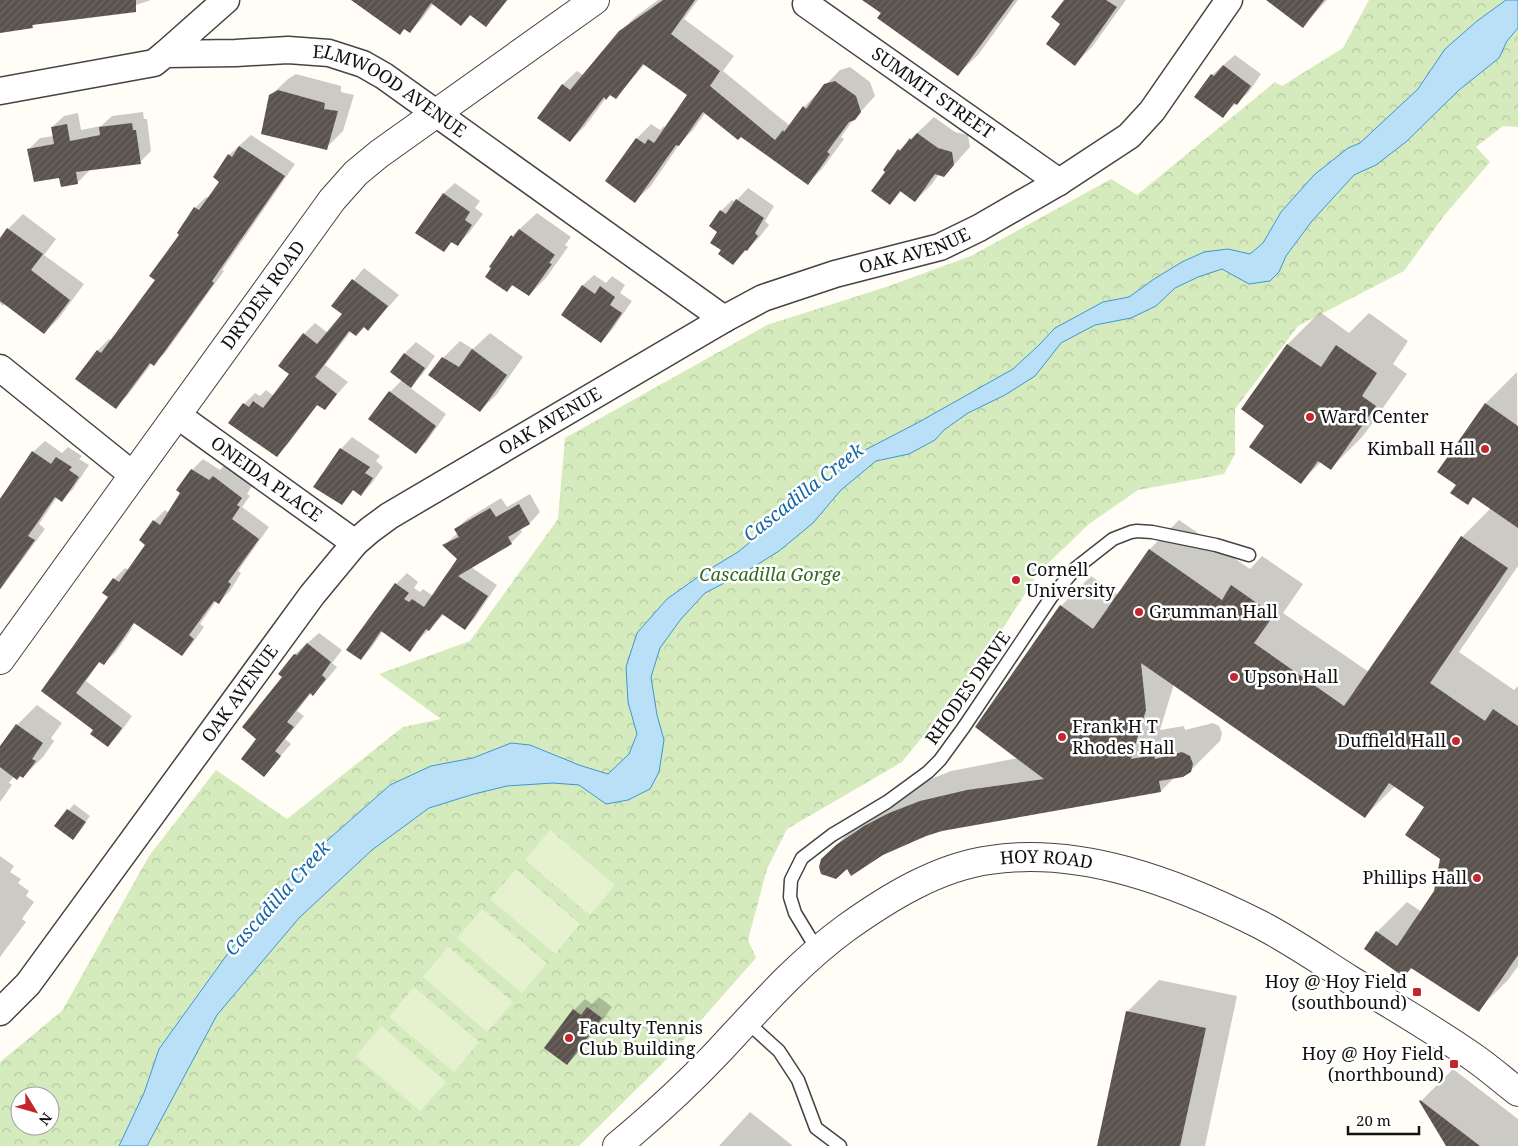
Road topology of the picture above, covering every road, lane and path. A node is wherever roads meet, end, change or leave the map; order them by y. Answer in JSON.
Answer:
{"nodes":[{"id":1,"x":226,"y":0,"type":"edge"},
{"id":2,"x":595,"y":0,"type":"edge"},
{"id":3,"x":1229,"y":0,"type":"edge"},
{"id":4,"x":806,"y":4,"type":"dead end"},
{"id":5,"x":165,"y":54,"type":"junction"},
{"id":6,"x":0,"y":91,"type":"edge"},
{"id":7,"x":437,"y":114,"type":"junction"},
{"id":8,"x":1058,"y":182,"type":"junction"},
{"id":9,"x":724,"y":318,"type":"junction"},
{"id":10,"x":0,"y":368,"type":"edge"},
{"id":11,"x":177,"y":415,"type":"junction"},
{"id":12,"x":133,"y":476,"type":"junction"},
{"id":13,"x":355,"y":543,"type":"junction"},
{"id":14,"x":1249,"y":555,"type":"dead end"},
{"id":15,"x":0,"y":660,"type":"edge"},
{"id":16,"x":818,"y":951,"type":"junction"},
{"id":17,"x":0,"y":1012,"type":"edge"},
{"id":18,"x":746,"y":1021,"type":"junction"},
{"id":19,"x":1518,"y":1092,"type":"edge"},
{"id":20,"x":617,"y":1146,"type":"edge"},
{"id":21,"x":840,"y":1146,"type":"edge"}],
"edges":[{"from":1,"to":5,"type":"street"},
{"from":2,"to":7,"type":"street","name":"DRYDEN ROAD"},
{"from":3,"to":8,"type":"street","name":"OAK AVENUE"},
{"from":4,"to":8,"type":"street","name":"SUMMIT STREET"},
{"from":5,"to":6,"type":"street","name":"ELMWOOD AVENUE"},
{"from":5,"to":7,"type":"street","name":"ELMWOOD AVENUE"},
{"from":7,"to":9,"type":"street","name":"ELMWOOD AVENUE"},
{"from":7,"to":11,"type":"street","name":"DRYDEN ROAD"},
{"from":8,"to":9,"type":"street","name":"OAK AVENUE"},
{"from":9,"to":13,"type":"street","name":"OAK AVENUE"},
{"from":10,"to":12,"type":"street"},
{"from":11,"to":12,"type":"street","name":"DRYDEN ROAD"},
{"from":11,"to":13,"type":"street","name":"ONEIDA PLACE"},
{"from":12,"to":15,"type":"street","name":"DRYDEN ROAD"},
{"from":13,"to":17,"type":"street","name":"OAK AVENUE"},
{"from":14,"to":16,"type":"lane","name":"RHODES DRIVE"},
{"from":16,"to":18,"type":"street","name":"HOY ROAD"},
{"from":16,"to":19,"type":"street","name":"HOY ROAD"},
{"from":18,"to":20,"type":"street","name":"HOY ROAD"},
{"from":18,"to":21,"type":"lane"}]}
